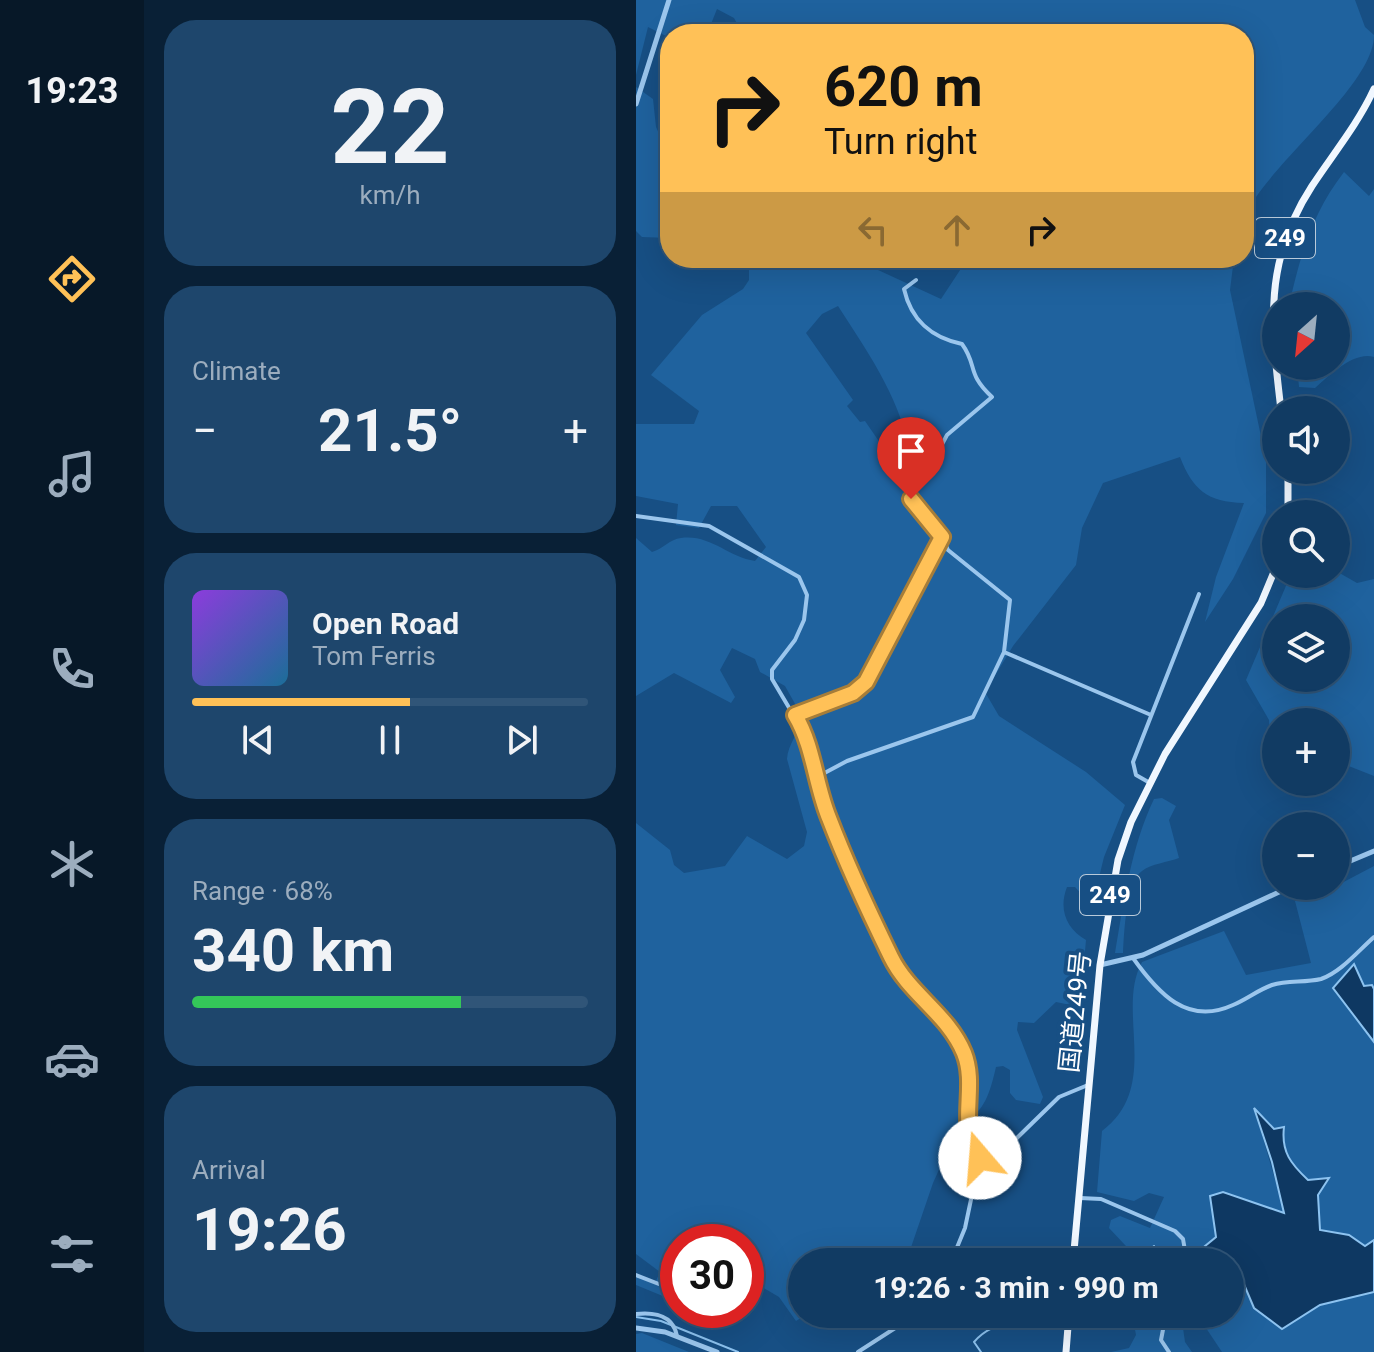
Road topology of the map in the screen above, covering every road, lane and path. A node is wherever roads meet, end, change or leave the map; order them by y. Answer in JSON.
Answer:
{"nodes":[{"id":1,"x":669,"y":0,"type":"edge"},
{"id":2,"x":661,"y":24,"type":"edge"},
{"id":3,"x":660,"y":28,"type":"edge"},
{"id":4,"x":1374,"y":89,"type":"edge"},
{"id":5,"x":636,"y":104,"type":"edge"},
{"id":6,"x":916,"y":280,"type":"dead end"},
{"id":7,"x":1279,"y":396,"type":"edge"},
{"id":8,"x":907,"y":477,"type":"dead end"},
{"id":9,"x":924,"y":478,"type":"dead end"},
{"id":10,"x":636,"y":516,"type":"edge"},
{"id":11,"x":942,"y":537,"type":"junction"},
{"id":12,"x":1267,"y":588,"type":"edge"},
{"id":13,"x":1199,"y":594,"type":"dead end"},
{"id":14,"x":1004,"y":652,"type":"junction"},
{"id":15,"x":795,"y":715,"type":"junction"},
{"id":16,"x":1151,"y":715,"type":"junction"},
{"id":17,"x":817,"y":777,"type":"junction"},
{"id":18,"x":1150,"y":783,"type":"junction"},
{"id":19,"x":1374,"y":851,"type":"edge"},
{"id":20,"x":1350,"y":861,"type":"edge"},
{"id":21,"x":1262,"y":900,"type":"edge"},
{"id":22,"x":1374,"y":937,"type":"edge"},
{"id":23,"x":1133,"y":958,"type":"junction"},
{"id":24,"x":1100,"y":965,"type":"junction"},
{"id":25,"x":1088,"y":1085,"type":"junction"},
{"id":26,"x":988,"y":1166,"type":"junction"},
{"id":27,"x":1078,"y":1198,"type":"junction"},
{"id":28,"x":957,"y":1248,"type":"edge"},
{"id":29,"x":1074,"y":1248,"type":"edge"},
{"id":30,"x":1185,"y":1248,"type":"edge"},
{"id":31,"x":636,"y":1275,"type":"edge"},
{"id":32,"x":660,"y":1284,"type":"edge"},
{"id":33,"x":636,"y":1314,"type":"edge"},
{"id":34,"x":636,"y":1328,"type":"edge"},
{"id":35,"x":895,"y":1328,"type":"edge"},
{"id":36,"x":1067,"y":1328,"type":"edge"},
{"id":37,"x":1163,"y":1328,"type":"edge"},
{"id":38,"x":676,"y":1334,"type":"junction"},
{"id":39,"x":703,"y":1346,"type":"junction"},
{"id":40,"x":709,"y":1352,"type":"edge"},
{"id":41,"x":717,"y":1352,"type":"edge"},
{"id":42,"x":858,"y":1352,"type":"edge"},
{"id":43,"x":1066,"y":1352,"type":"edge"},
{"id":44,"x":1169,"y":1352,"type":"edge"}],
"edges":[{"from":1,"to":2,"type":"street"},
{"from":3,"to":5,"type":"street"},
{"from":4,"to":7,"type":"highway","number":"249"},
{"from":6,"to":9,"type":"street"},
{"from":8,"to":11,"type":"street"},
{"from":10,"to":15,"type":"street"},
{"from":11,"to":14,"type":"street"},
{"from":11,"to":15,"type":"street"},
{"from":12,"to":18,"type":"highway","name":"国道249号","number":"249"},
{"from":13,"to":16,"type":"street"},
{"from":14,"to":16,"type":"street"},
{"from":14,"to":17,"type":"street"},
{"from":15,"to":17,"type":"street"},
{"from":16,"to":18,"type":"street"},
{"from":17,"to":26,"type":"street"},
{"from":18,"to":24,"type":"highway","name":"国道249号","number":"249"},
{"from":19,"to":20,"type":"street"},
{"from":21,"to":23,"type":"street"},
{"from":22,"to":23,"type":"street"},
{"from":23,"to":24,"type":"street"},
{"from":24,"to":25,"type":"highway","name":"国道249号","number":"249"},
{"from":25,"to":26,"type":"street"},
{"from":25,"to":27,"type":"highway","name":"国道249号","number":"249"},
{"from":26,"to":28,"type":"street"},
{"from":27,"to":29,"type":"highway","name":"国道249号","number":"249"},
{"from":27,"to":30,"type":"street"},
{"from":31,"to":32,"type":"street"},
{"from":33,"to":38,"type":"street"},
{"from":34,"to":38,"type":"street"},
{"from":35,"to":42,"type":"street"},
{"from":36,"to":43,"type":"highway"},
{"from":37,"to":44,"type":"street"},
{"from":38,"to":39,"type":"street"},
{"from":39,"to":40,"type":"street"},
{"from":39,"to":41,"type":"street"}]}
